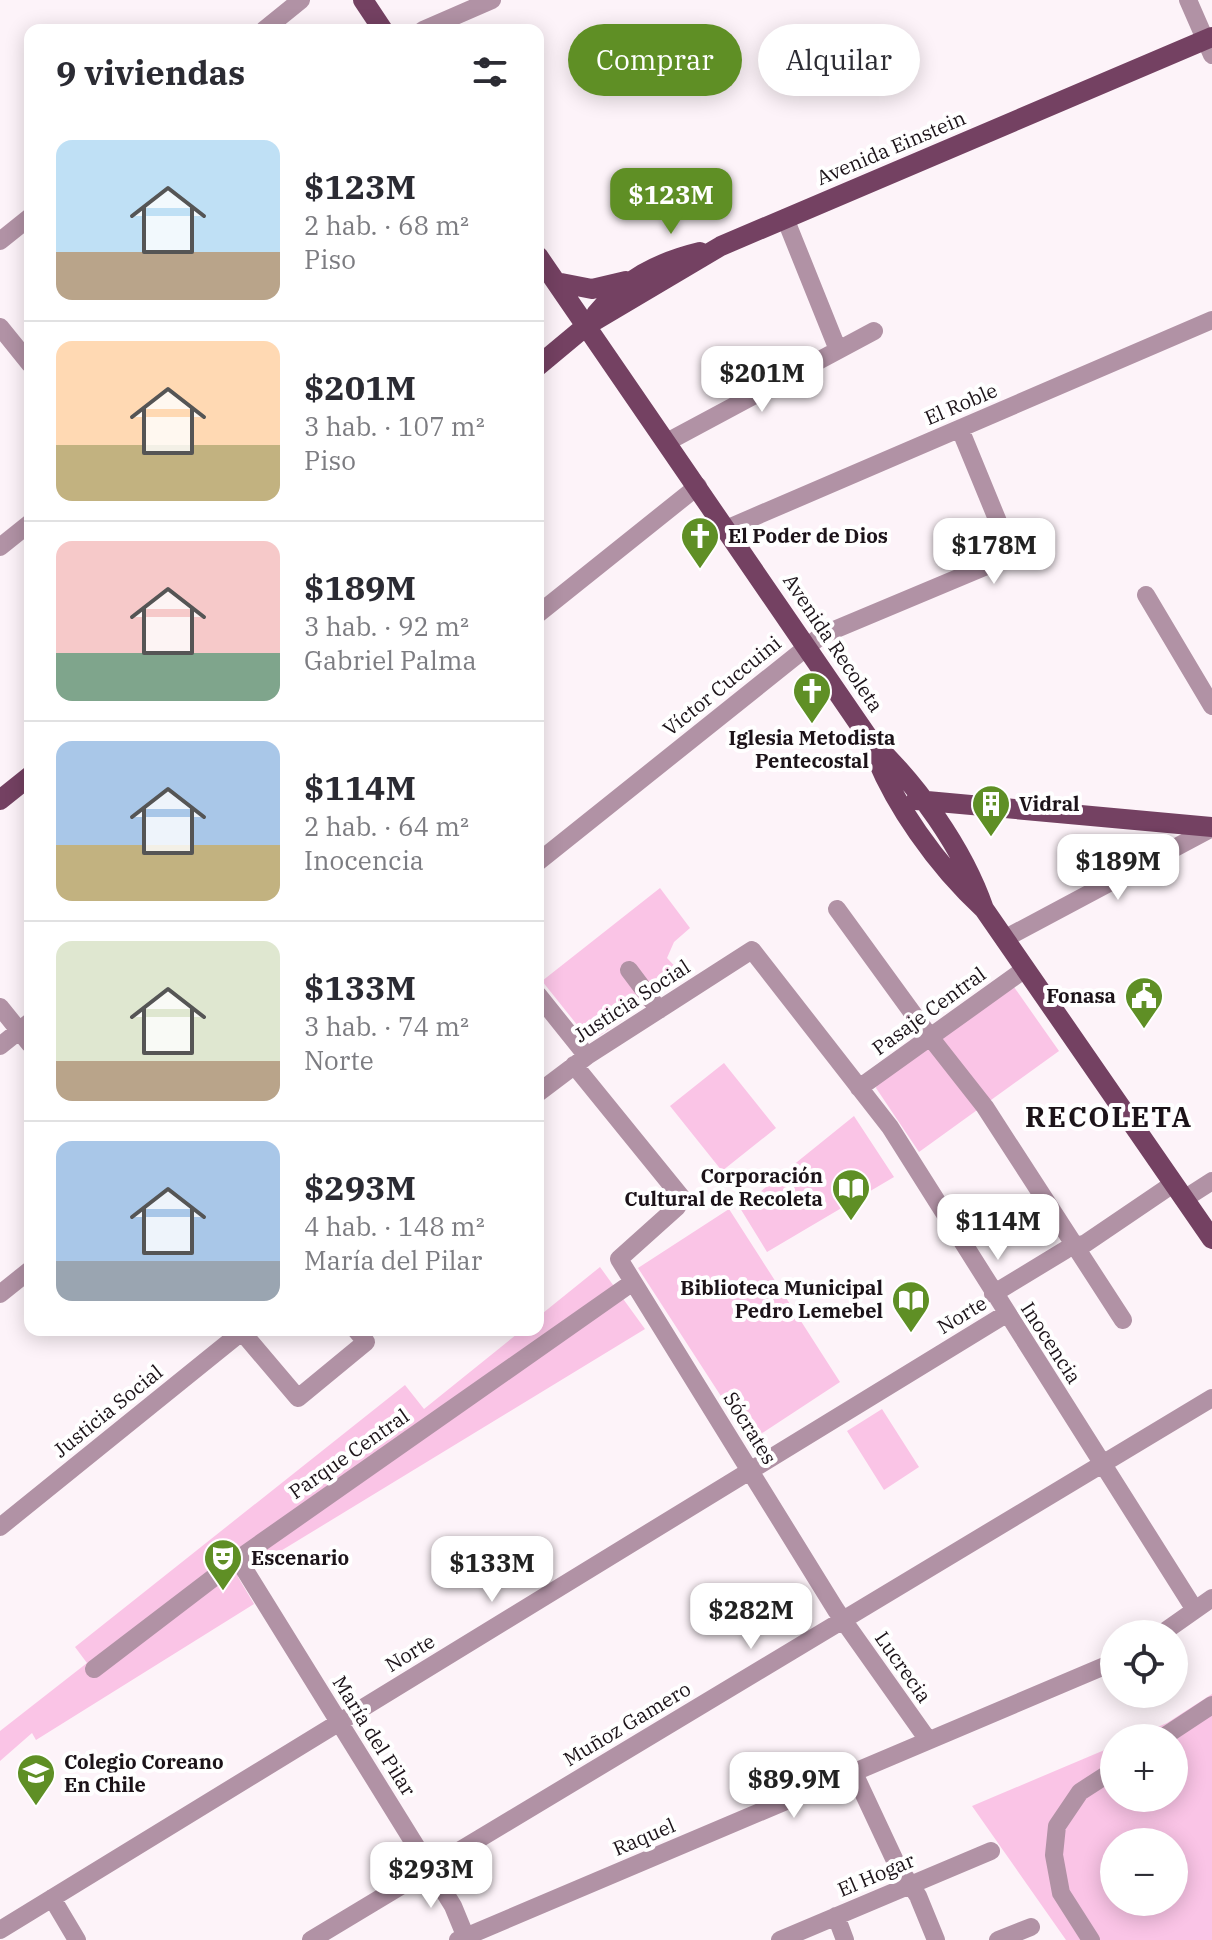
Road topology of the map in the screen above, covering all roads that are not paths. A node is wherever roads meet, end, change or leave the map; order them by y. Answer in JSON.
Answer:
{"nodes":[{"id":1,"x":301,"y":0,"type":"edge"},
{"id":2,"x":363,"y":0,"type":"edge"},
{"id":3,"x":1188,"y":0,"type":"edge"},
{"id":4,"x":488,"y":1,"type":"edge"},
{"id":5,"x":271,"y":24,"type":"edge"},
{"id":6,"x":379,"y":24,"type":"edge"},
{"id":7,"x":436,"y":24,"type":"edge"},
{"id":8,"x":1210,"y":44,"type":"edge"},
{"id":9,"x":785,"y":218,"type":"junction"},
{"id":10,"x":24,"y":222,"type":"edge"},
{"id":11,"x":0,"y":241,"type":"edge"},
{"id":12,"x":721,"y":246,"type":"junction"},
{"id":13,"x":544,"y":265,"type":"edge"},
{"id":14,"x":640,"y":274,"type":"junction"},
{"id":15,"x":556,"y":282,"type":"junction"},
{"id":16,"x":1212,"y":320,"type":"edge"},
{"id":17,"x":586,"y":326,"type":"junction"},
{"id":18,"x":0,"y":327,"type":"edge"},
{"id":19,"x":874,"y":331,"type":"dead end"},
{"id":20,"x":838,"y":350,"type":"junction"},
{"id":21,"x":24,"y":357,"type":"edge"},
{"id":22,"x":544,"y":361,"type":"edge"},
{"id":23,"x":960,"y":429,"type":"junction"},
{"id":24,"x":667,"y":442,"type":"junction"},
{"id":25,"x":698,"y":486,"type":"junction"},
{"id":26,"x":24,"y":528,"type":"edge"},
{"id":27,"x":726,"y":529,"type":"junction"},
{"id":28,"x":0,"y":547,"type":"edge"},
{"id":29,"x":1146,"y":595,"type":"dead end"},
{"id":30,"x":544,"y":609,"type":"edge"},
{"id":31,"x":806,"y":646,"type":"junction"},
{"id":32,"x":1212,"y":706,"type":"edge"},
{"id":33,"x":870,"y":740,"type":"junction"},
{"id":34,"x":24,"y":781,"type":"edge"},
{"id":35,"x":896,"y":797,"type":"junction"},
{"id":36,"x":0,"y":800,"type":"edge"},
{"id":37,"x":922,"y":800,"type":"junction"},
{"id":38,"x":1212,"y":828,"type":"edge"},
{"id":39,"x":544,"y":857,"type":"edge"},
{"id":40,"x":837,"y":909,"type":"dead end"},
{"id":41,"x":984,"y":909,"type":"junction"},
{"id":42,"x":1004,"y":939,"type":"junction"},
{"id":43,"x":752,"y":950,"type":"joint"},
{"id":44,"x":1025,"y":969,"type":"junction"},
{"id":45,"x":629,"y":970,"type":"dead end"},
{"id":46,"x":544,"y":1004,"type":"edge"},
{"id":47,"x":0,"y":1007,"type":"edge"},
{"id":48,"x":659,"y":1010,"type":"junction"},
{"id":49,"x":24,"y":1030,"type":"edge"},
{"id":50,"x":24,"y":1033,"type":"edge"},
{"id":51,"x":930,"y":1037,"type":"junction"},
{"id":52,"x":0,"y":1046,"type":"edge"},
{"id":53,"x":580,"y":1061,"type":"junction"},
{"id":54,"x":544,"y":1088,"type":"edge"},
{"id":55,"x":859,"y":1088,"type":"junction"},
{"id":56,"x":1212,"y":1181,"type":"edge"},
{"id":57,"x":1178,"y":1191,"type":"junction"},
{"id":58,"x":1212,"y":1239,"type":"edge"},
{"id":59,"x":1076,"y":1246,"type":"junction"},
{"id":60,"x":24,"y":1275,"type":"edge"},
{"id":61,"x":633,"y":1282,"type":"junction"},
{"id":62,"x":0,"y":1294,"type":"edge"},
{"id":63,"x":993,"y":1294,"type":"junction"},
{"id":64,"x":1006,"y":1314,"type":"junction"},
{"id":65,"x":1123,"y":1320,"type":"dead end"},
{"id":66,"x":237,"y":1336,"type":"edge"},
{"id":67,"x":247,"y":1336,"type":"edge"},
{"id":68,"x":361,"y":1336,"type":"edge"},
{"id":69,"x":1212,"y":1398,"type":"edge"},
{"id":70,"x":1102,"y":1464,"type":"junction"},
{"id":71,"x":751,"y":1470,"type":"junction"},
{"id":72,"x":0,"y":1527,"type":"edge"},
{"id":73,"x":238,"y":1559,"type":"junction"},
{"id":74,"x":1212,"y":1598,"type":"edge"},
{"id":75,"x":1195,"y":1610,"type":"junction"},
{"id":76,"x":843,"y":1620,"type":"junction"},
{"id":77,"x":1181,"y":1620,"type":"edge"},
{"id":78,"x":1100,"y":1668,"type":"edge"},
{"id":79,"x":94,"y":1669,"type":"dead end"},
{"id":80,"x":1212,"y":1705,"type":"edge"},
{"id":81,"x":340,"y":1722,"type":"junction"},
{"id":82,"x":1183,"y":1724,"type":"edge"},
{"id":83,"x":928,"y":1740,"type":"junction"},
{"id":84,"x":853,"y":1771,"type":"junction"},
{"id":85,"x":1100,"y":1779,"type":"edge"},
{"id":86,"x":991,"y":1851,"type":"dead end"},
{"id":87,"x":430,"y":1869,"type":"junction"},
{"id":88,"x":911,"y":1884,"type":"junction"},
{"id":89,"x":52,"y":1898,"type":"junction"},
{"id":90,"x":836,"y":1916,"type":"junction"},
{"id":91,"x":1031,"y":1927,"type":"dead end"},
{"id":92,"x":0,"y":1930,"type":"edge"},
{"id":93,"x":463,"y":1939,"type":"edge"},
{"id":94,"x":77,"y":1940,"type":"edge"},
{"id":95,"x":311,"y":1940,"type":"edge"},
{"id":96,"x":780,"y":1940,"type":"edge"},
{"id":97,"x":845,"y":1940,"type":"edge"},
{"id":98,"x":936,"y":1940,"type":"edge"},
{"id":99,"x":998,"y":1940,"type":"edge"},
{"id":100,"x":1091,"y":1940,"type":"edge"}],
"edges":[{"from":1,"to":5,"type":"street"},
{"from":2,"to":6,"type":"main road"},
{"from":3,"to":8,"type":"street"},
{"from":4,"to":7,"type":"street"},
{"from":8,"to":9,"type":"main road","name":"Avenida Einstein"},
{"from":9,"to":12,"type":"main road","name":"Avenida Einstein"},
{"from":9,"to":20,"type":"street"},
{"from":10,"to":11,"type":"street"},
{"from":12,"to":14,"type":"main road","name":"Avenida Einstein"},
{"from":12,"to":17,"type":"main road","name":"Avenida Einstein"},
{"from":13,"to":15,"type":"main road","name":"Avenida Recoleta"},
{"from":14,"to":15,"type":"main road"},
{"from":14,"to":17,"type":"main road","name":"Avenida Einstein"},
{"from":15,"to":17,"type":"main road","name":"Avenida Recoleta"},
{"from":16,"to":23,"type":"street","name":"El Roble"},
{"from":17,"to":22,"type":"main road"},
{"from":17,"to":24,"type":"main road","name":"Avenida Recoleta"},
{"from":18,"to":21,"type":"street"},
{"from":19,"to":20,"type":"street"},
{"from":20,"to":24,"type":"street"},
{"from":23,"to":27,"type":"street","name":"El Roble"},
{"from":23,"to":31,"type":"street","name":"Víctor Cuccuini"},
{"from":24,"to":25,"type":"main road","name":"Avenida Recoleta"},
{"from":25,"to":27,"type":"main road","name":"Avenida Recoleta"},
{"from":25,"to":30,"type":"street"},
{"from":26,"to":28,"type":"street"},
{"from":27,"to":31,"type":"main road","name":"Avenida Recoleta"},
{"from":29,"to":32,"type":"street"},
{"from":31,"to":33,"type":"main road","name":"Avenida Recoleta"},
{"from":31,"to":39,"type":"street","name":"Víctor Cuccuini"},
{"from":33,"to":35,"type":"main road","name":"Avenida Recoleta"},
{"from":33,"to":37,"type":"main road","name":"Avenida Recoleta"},
{"from":34,"to":36,"type":"main road"},
{"from":35,"to":37,"type":"main road"},
{"from":35,"to":41,"type":"main road","name":"Avenida Recoleta"},
{"from":37,"to":38,"type":"main road"},
{"from":37,"to":41,"type":"main road","name":"Avenida Recoleta"},
{"from":38,"to":42,"type":"street"},
{"from":40,"to":51,"type":"street"},
{"from":41,"to":42,"type":"main road","name":"Avenida Recoleta"},
{"from":42,"to":44,"type":"main road","name":"Avenida Recoleta"},
{"from":43,"to":48,"type":"street","name":"Justicia Social"},
{"from":43,"to":55,"type":"street","name":"Inocencia"},
{"from":44,"to":51,"type":"street","name":"Pasaje Central"},
{"from":44,"to":57,"type":"main road","name":"Avenida Recoleta"},
{"from":45,"to":48,"type":"street"},
{"from":46,"to":53,"type":"street"},
{"from":47,"to":49,"type":"street"},
{"from":48,"to":53,"type":"street","name":"Justicia Social"},
{"from":50,"to":52,"type":"street"},
{"from":51,"to":55,"type":"street","name":"Pasaje Central"},
{"from":51,"to":59,"type":"street"},
{"from":53,"to":54,"type":"street","name":"Justicia Social"},
{"from":53,"to":61,"type":"street","name":"Sócrates"},
{"from":55,"to":63,"type":"street","name":"Inocencia"},
{"from":56,"to":57,"type":"street"},
{"from":57,"to":58,"type":"main road","name":"Avenida Recoleta"},
{"from":57,"to":59,"type":"street","name":"Norte"},
{"from":59,"to":63,"type":"street","name":"Norte"},
{"from":59,"to":65,"type":"street"},
{"from":60,"to":62,"type":"street"},
{"from":61,"to":71,"type":"street","name":"Sócrates"},
{"from":61,"to":73,"type":"street","name":"Parque Central"},
{"from":63,"to":64,"type":"street","name":"Inocencia"},
{"from":64,"to":70,"type":"street","name":"Inocencia"},
{"from":64,"to":71,"type":"street","name":"Norte"},
{"from":66,"to":72,"type":"street","name":"Justicia Social"},
{"from":67,"to":68,"type":"street"},
{"from":69,"to":70,"type":"street","name":"Muñoz Gamero"},
{"from":70,"to":75,"type":"street","name":"Inocencia"},
{"from":70,"to":76,"type":"street","name":"Muñoz Gamero"},
{"from":71,"to":76,"type":"street","name":"Sócrates"},
{"from":71,"to":81,"type":"street","name":"Norte"},
{"from":73,"to":79,"type":"street","name":"Parque Central"},
{"from":73,"to":81,"type":"street","name":"María del Pilar"},
{"from":74,"to":75,"type":"street"},
{"from":75,"to":77,"type":"street"},
{"from":76,"to":83,"type":"street","name":"Lucrecia"},
{"from":76,"to":87,"type":"street","name":"Muñoz Gamero"},
{"from":78,"to":83,"type":"street","name":"Raquel"},
{"from":80,"to":82,"type":"street"},
{"from":81,"to":87,"type":"street","name":"María del Pilar"},
{"from":81,"to":89,"type":"street","name":"Norte"},
{"from":83,"to":84,"type":"street","name":"Raquel"},
{"from":84,"to":88,"type":"street"},
{"from":84,"to":93,"type":"street","name":"Raquel"},
{"from":85,"to":100,"type":"street"},
{"from":86,"to":88,"type":"street","name":"El Hogar"},
{"from":87,"to":93,"type":"street","name":"María del Pilar"},
{"from":87,"to":95,"type":"street","name":"Muñoz Gamero"},
{"from":88,"to":90,"type":"street","name":"El Hogar"},
{"from":88,"to":98,"type":"street"},
{"from":89,"to":92,"type":"street","name":"Norte"},
{"from":89,"to":94,"type":"street"},
{"from":90,"to":96,"type":"street","name":"El Hogar"},
{"from":90,"to":97,"type":"street"},
{"from":91,"to":99,"type":"street"}]}
